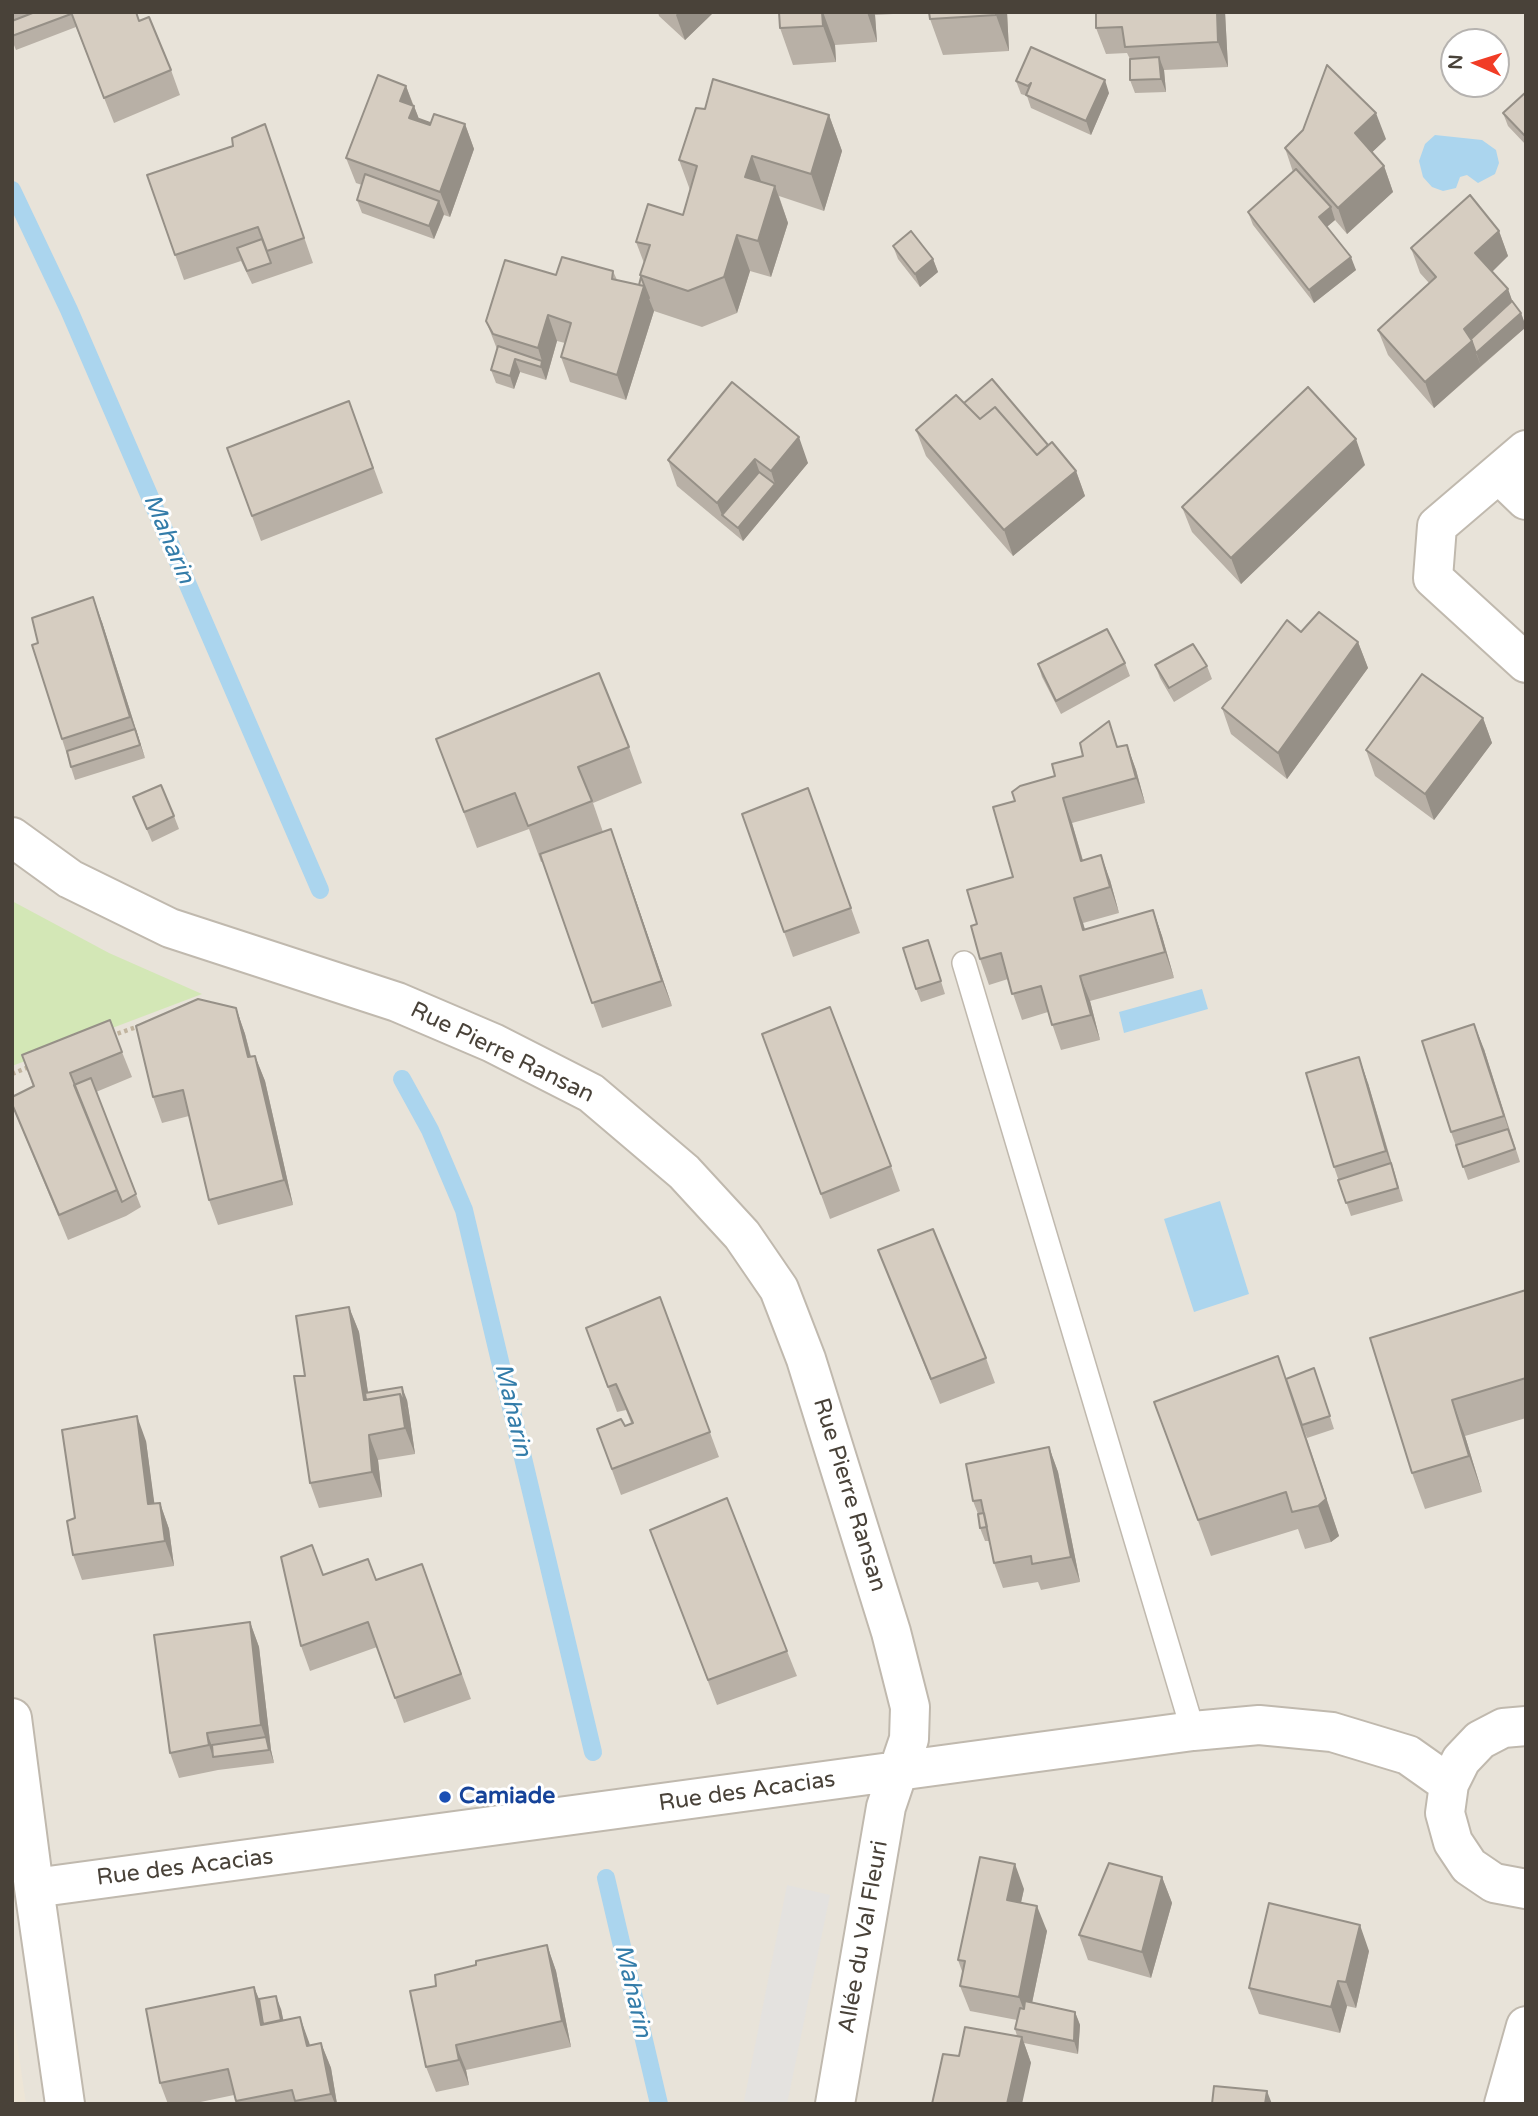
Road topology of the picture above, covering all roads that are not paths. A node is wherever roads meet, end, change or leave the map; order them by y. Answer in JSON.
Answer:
{"nodes":[{"id":1,"x":1517,"y":475,"type":"edge"},
{"id":2,"x":1526,"y":663,"type":"edge"},
{"id":3,"x":12,"y":837,"type":"edge"},
{"id":4,"x":964,"y":963,"type":"dead end"},
{"id":5,"x":12,"y":1718,"type":"edge"},
{"id":6,"x":1526,"y":1726,"type":"edge"},
{"id":7,"x":1193,"y":1731,"type":"junction"},
{"id":8,"x":897,"y":1771,"type":"junction"},
{"id":9,"x":1449,"y":1784,"type":"junction"},
{"id":10,"x":34,"y":1888,"type":"junction"},
{"id":11,"x":1525,"y":1894,"type":"edge"},
{"id":12,"x":1526,"y":2026,"type":"edge"},
{"id":13,"x":65,"y":2104,"type":"edge"},
{"id":14,"x":835,"y":2104,"type":"edge"},
{"id":15,"x":1504,"y":2104,"type":"edge"}],
"edges":[{"from":1,"to":2,"type":"street"},
{"from":3,"to":8,"type":"street","name":"Rue Pierre Ransan"},
{"from":4,"to":7,"type":"lane"},
{"from":5,"to":10,"type":"street"},
{"from":6,"to":9,"type":"street"},
{"from":7,"to":8,"type":"street","name":"Rue des Acacias"},
{"from":7,"to":9,"type":"street","name":"Rue des Acacias"},
{"from":8,"to":10,"type":"street","name":"Rue des Acacias"},
{"from":8,"to":14,"type":"street","name":"Allée du Val Fleuri"},
{"from":9,"to":11,"type":"street"},
{"from":10,"to":13,"type":"street"},
{"from":12,"to":15,"type":"street"}]}
